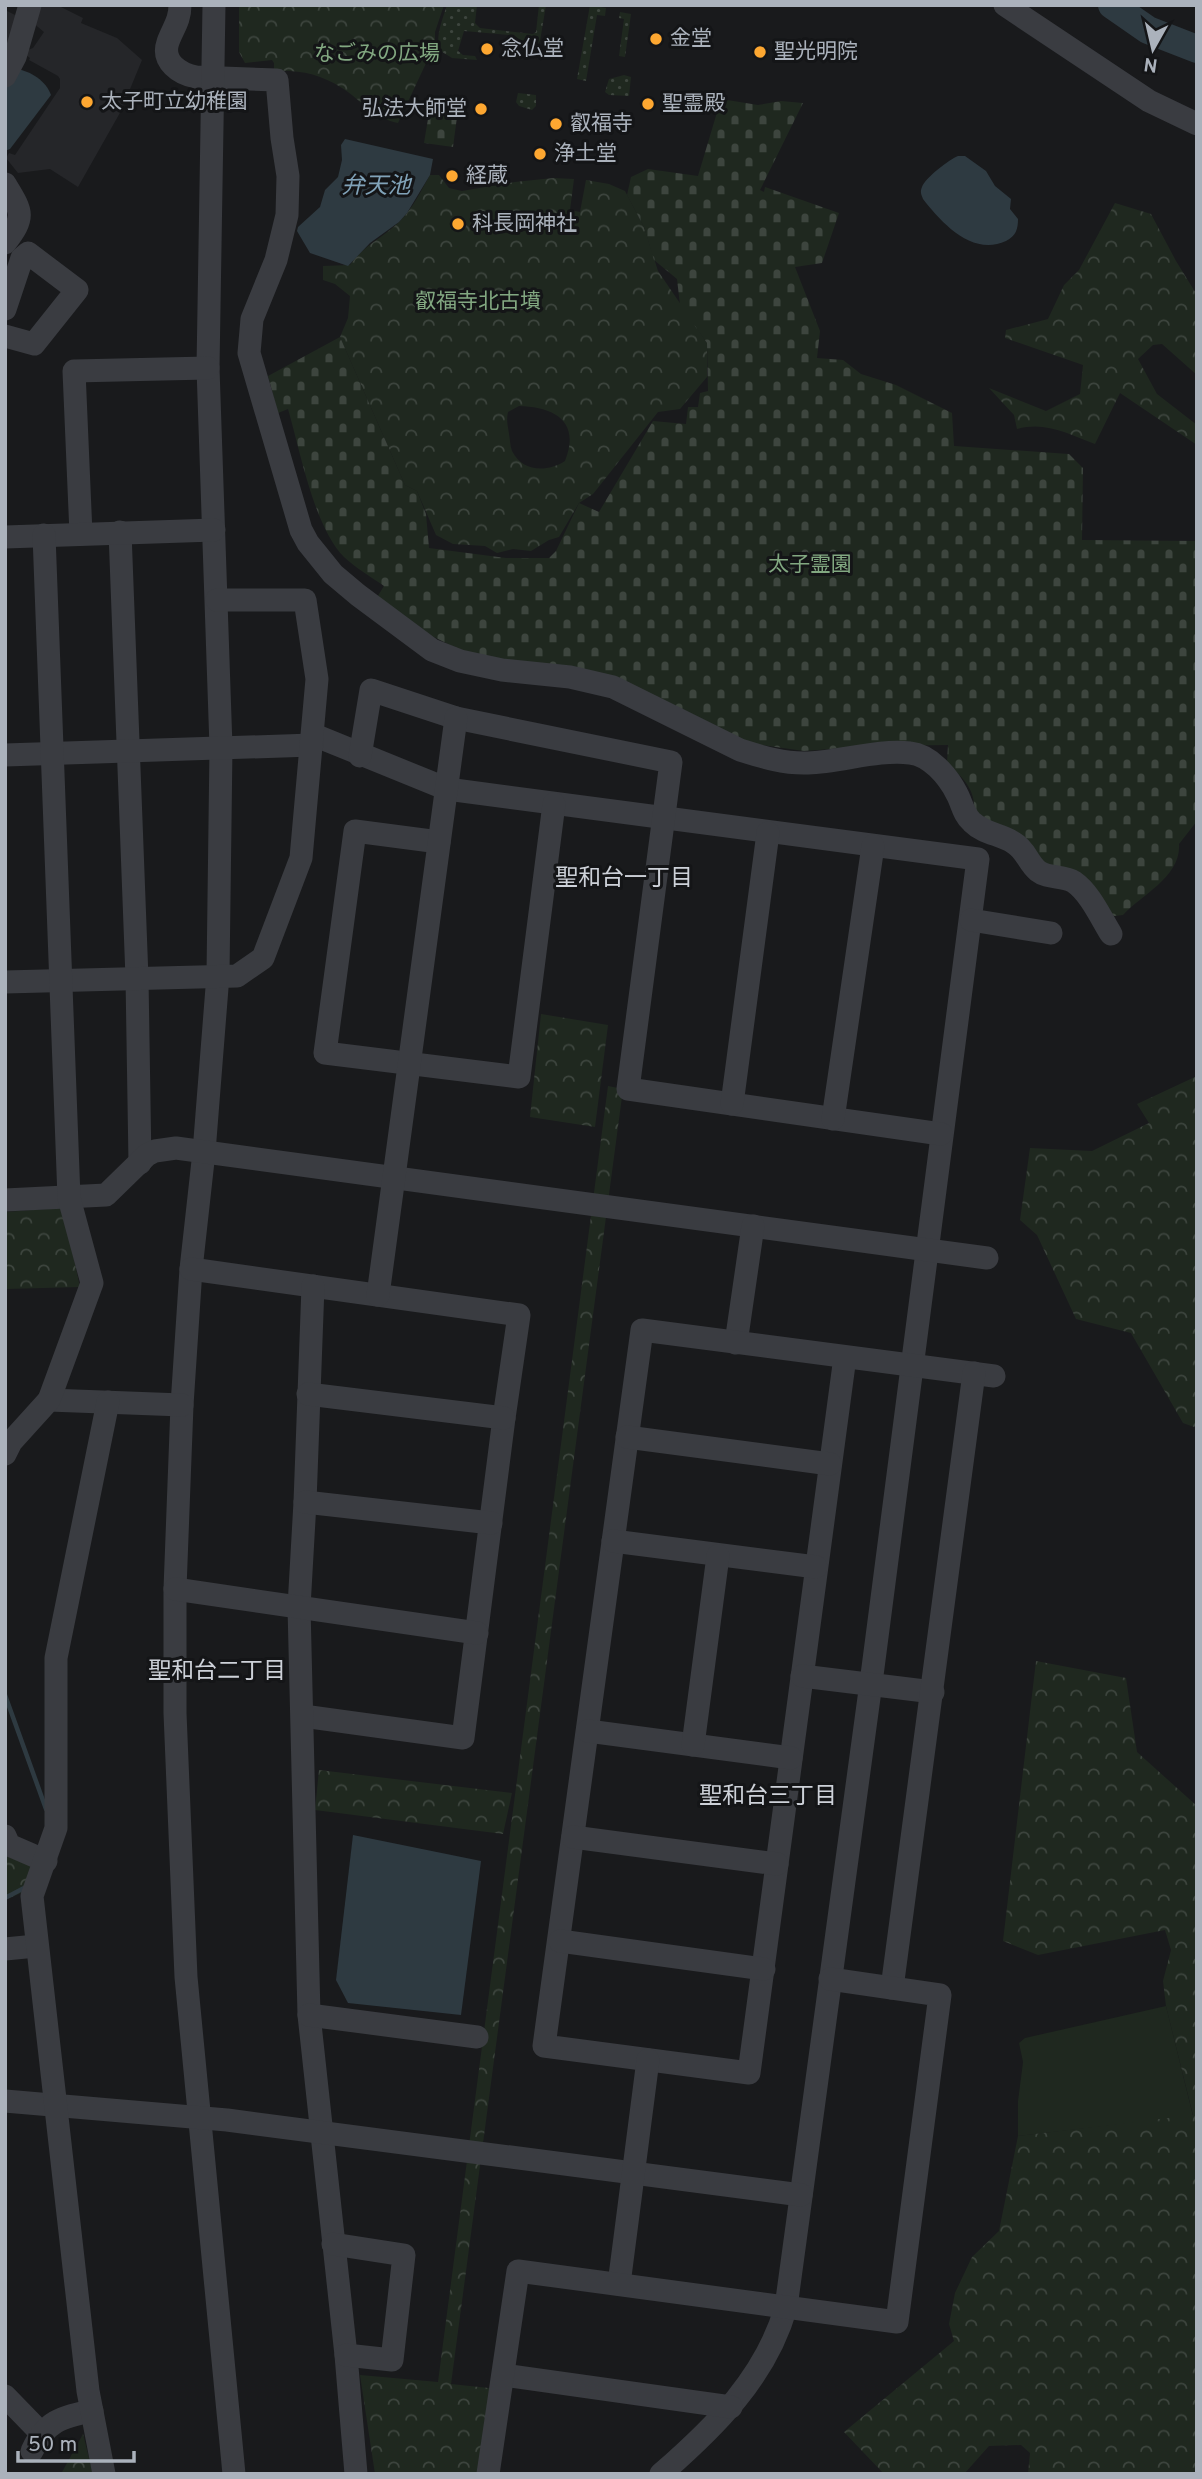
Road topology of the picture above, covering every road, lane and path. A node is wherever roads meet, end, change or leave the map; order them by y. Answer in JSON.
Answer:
{"nodes":[{"id":1,"x":30,"y":5,"type":"edge"},
{"id":2,"x":180,"y":5,"type":"edge"},
{"id":3,"x":214,"y":5,"type":"edge"},
{"id":4,"x":1005,"y":5,"type":"edge"},
{"id":5,"x":5,"y":76,"type":"edge"},
{"id":6,"x":214,"y":78,"type":"junction"},
{"id":7,"x":1197,"y":124,"type":"edge"},
{"id":8,"x":5,"y":184,"type":"edge"},
{"id":9,"x":5,"y":243,"type":"edge"},
{"id":10,"x":5,"y":309,"type":"edge"},
{"id":11,"x":5,"y":336,"type":"edge"},
{"id":12,"x":208,"y":368,"type":"junction"},
{"id":13,"x":214,"y":530,"type":"junction"},
{"id":14,"x":120,"y":532,"type":"junction"},
{"id":15,"x":81,"y":534,"type":"junction"},
{"id":16,"x":44,"y":535,"type":"junction"},
{"id":17,"x":5,"y":537,"type":"edge"},
{"id":18,"x":217,"y":600,"type":"junction"},
{"id":19,"x":456,"y":718,"type":"junction"},
{"id":20,"x":313,"y":740,"type":"junction"},
{"id":21,"x":221,"y":747,"type":"junction"},
{"id":22,"x":129,"y":750,"type":"junction"},
{"id":23,"x":53,"y":753,"type":"junction"},
{"id":24,"x":5,"y":755,"type":"edge"},
{"id":25,"x":360,"y":755,"type":"junction"},
{"id":26,"x":447,"y":789,"type":"junction"},
{"id":27,"x":554,"y":804,"type":"junction"},
{"id":28,"x":664,"y":818,"type":"junction"},
{"id":29,"x":986,"y":832,"type":"junction"},
{"id":30,"x":768,"y":833,"type":"junction"},
{"id":31,"x":439,"y":842,"type":"junction"},
{"id":32,"x":873,"y":846,"type":"junction"},
{"id":33,"x":978,"y":859,"type":"junction"},
{"id":34,"x":971,"y":920,"type":"junction"},
{"id":35,"x":1051,"y":933,"type":"dead end"},
{"id":36,"x":1111,"y":934,"type":"dead end"},
{"id":37,"x":218,"y":975,"type":"junction"},
{"id":38,"x":137,"y":978,"type":"junction"},
{"id":39,"x":61,"y":980,"type":"junction"},
{"id":40,"x":5,"y":982,"type":"edge"},
{"id":41,"x":410,"y":1063,"type":"junction"},
{"id":42,"x":732,"y":1104,"type":"junction"},
{"id":43,"x":834,"y":1118,"type":"junction"},
{"id":44,"x":941,"y":1134,"type":"junction"},
{"id":45,"x":204,"y":1152,"type":"junction"},
{"id":46,"x":140,"y":1163,"type":"junction"},
{"id":47,"x":394,"y":1179,"type":"junction"},
{"id":48,"x":69,"y":1198,"type":"junction"},
{"id":49,"x":5,"y":1200,"type":"edge"},
{"id":50,"x":753,"y":1226,"type":"junction"},
{"id":51,"x":926,"y":1249,"type":"junction"},
{"id":52,"x":987,"y":1258,"type":"dead end"},
{"id":53,"x":191,"y":1269,"type":"junction"},
{"id":54,"x":313,"y":1286,"type":"junction"},
{"id":55,"x":378,"y":1295,"type":"junction"},
{"id":56,"x":736,"y":1343,"type":"junction"},
{"id":57,"x":845,"y":1357,"type":"junction"},
{"id":58,"x":912,"y":1365,"type":"junction"},
{"id":59,"x":308,"y":1394,"type":"junction"},
{"id":60,"x":50,"y":1400,"type":"junction"},
{"id":61,"x":108,"y":1402,"type":"junction"},
{"id":62,"x":182,"y":1405,"type":"junction"},
{"id":63,"x":503,"y":1419,"type":"junction"},
{"id":64,"x":627,"y":1437,"type":"junction"},
{"id":65,"x":5,"y":1454,"type":"edge"},
{"id":66,"x":830,"y":1464,"type":"junction"},
{"id":67,"x":305,"y":1502,"type":"junction"},
{"id":68,"x":491,"y":1523,"type":"junction"},
{"id":69,"x":613,"y":1541,"type":"junction"},
{"id":70,"x":718,"y":1556,"type":"junction"},
{"id":71,"x":816,"y":1567,"type":"junction"},
{"id":72,"x":176,"y":1589,"type":"junction"},
{"id":73,"x":299,"y":1607,"type":"junction"},
{"id":74,"x":477,"y":1633,"type":"junction"},
{"id":75,"x":802,"y":1676,"type":"junction"},
{"id":76,"x":871,"y":1683,"type":"junction"},
{"id":77,"x":933,"y":1692,"type":"junction"},
{"id":78,"x":303,"y":1716,"type":"junction"},
{"id":79,"x":588,"y":1731,"type":"junction"},
{"id":80,"x":693,"y":1745,"type":"junction"},
{"id":81,"x":791,"y":1758,"type":"junction"},
{"id":82,"x":573,"y":1837,"type":"junction"},
{"id":83,"x":18,"y":1848,"type":"edge"},
{"id":84,"x":777,"y":1864,"type":"junction"},
{"id":85,"x":559,"y":1941,"type":"junction"},
{"id":86,"x":36,"y":1945,"type":"junction"},
{"id":87,"x":5,"y":1949,"type":"edge"},
{"id":88,"x":764,"y":1969,"type":"junction"},
{"id":89,"x":830,"y":1979,"type":"junction"},
{"id":90,"x":892,"y":1988,"type":"junction"},
{"id":91,"x":309,"y":2015,"type":"junction"},
{"id":92,"x":477,"y":2037,"type":"dead end"},
{"id":93,"x":648,"y":2060,"type":"junction"},
{"id":94,"x":5,"y":2101,"type":"edge"},
{"id":95,"x":56,"y":2105,"type":"junction"},
{"id":96,"x":199,"y":2116,"type":"junction"},
{"id":97,"x":322,"y":2131,"type":"junction"},
{"id":98,"x":634,"y":2173,"type":"junction"},
{"id":99,"x":801,"y":2195,"type":"junction"},
{"id":100,"x":333,"y":2244,"type":"junction"},
{"id":101,"x":619,"y":2284,"type":"junction"},
{"id":102,"x":786,"y":2307,"type":"junction"},
{"id":103,"x":346,"y":2355,"type":"junction"},
{"id":104,"x":504,"y":2375,"type":"junction"},
{"id":105,"x":5,"y":2396,"type":"edge"},
{"id":106,"x":731,"y":2407,"type":"junction"},
{"id":107,"x":92,"y":2411,"type":"junction"},
{"id":108,"x":104,"y":2474,"type":"edge"},
{"id":109,"x":234,"y":2474,"type":"edge"},
{"id":110,"x":356,"y":2474,"type":"edge"},
{"id":111,"x":488,"y":2474,"type":"edge"},
{"id":112,"x":661,"y":2474,"type":"edge"}],
"edges":[{"from":1,"to":5,"type":"street"},
{"from":2,"to":6,"type":"street"},
{"from":3,"to":6,"type":"street"},
{"from":4,"to":7,"type":"street"},
{"from":6,"to":12,"type":"street"},
{"from":6,"to":29,"type":"street"},
{"from":8,"to":9,"type":"street"},
{"from":10,"to":11,"type":"street"},
{"from":12,"to":13,"type":"street"},
{"from":12,"to":15,"type":"street"},
{"from":13,"to":14,"type":"street"},
{"from":13,"to":18,"type":"street"},
{"from":14,"to":15,"type":"street"},
{"from":14,"to":22,"type":"street"},
{"from":15,"to":16,"type":"street"},
{"from":16,"to":17,"type":"street"},
{"from":16,"to":23,"type":"street"},
{"from":18,"to":20,"type":"street"},
{"from":18,"to":21,"type":"street"},
{"from":19,"to":25,"type":"street"},
{"from":19,"to":26,"type":"street"},
{"from":19,"to":28,"type":"street"},
{"from":20,"to":21,"type":"street"},
{"from":20,"to":25,"type":"street"},
{"from":20,"to":37,"type":"street"},
{"from":21,"to":22,"type":"street"},
{"from":21,"to":37,"type":"street"},
{"from":22,"to":23,"type":"street"},
{"from":22,"to":38,"type":"street"},
{"from":23,"to":24,"type":"street"},
{"from":23,"to":39,"type":"street"},
{"from":25,"to":26,"type":"street"},
{"from":26,"to":27,"type":"street"},
{"from":26,"to":31,"type":"street"},
{"from":27,"to":28,"type":"street"},
{"from":27,"to":41,"type":"street"},
{"from":28,"to":30,"type":"street"},
{"from":28,"to":42,"type":"street"},
{"from":29,"to":33,"type":"street"},
{"from":29,"to":36,"type":"street"},
{"from":30,"to":32,"type":"street"},
{"from":30,"to":42,"type":"street"},
{"from":31,"to":41,"type":"street"},
{"from":31,"to":41,"type":"street"},
{"from":32,"to":33,"type":"street"},
{"from":32,"to":43,"type":"street"},
{"from":33,"to":34,"type":"street"},
{"from":34,"to":35,"type":"street"},
{"from":34,"to":44,"type":"street"},
{"from":37,"to":38,"type":"street"},
{"from":37,"to":45,"type":"street"},
{"from":38,"to":39,"type":"street"},
{"from":38,"to":46,"type":"street"},
{"from":39,"to":40,"type":"street"},
{"from":39,"to":48,"type":"street"},
{"from":41,"to":47,"type":"street"},
{"from":42,"to":43,"type":"street"},
{"from":43,"to":44,"type":"street"},
{"from":44,"to":51,"type":"street"},
{"from":45,"to":46,"type":"street"},
{"from":45,"to":47,"type":"street"},
{"from":45,"to":53,"type":"street"},
{"from":46,"to":48,"type":"street"},
{"from":47,"to":50,"type":"street"},
{"from":47,"to":55,"type":"street"},
{"from":48,"to":49,"type":"street"},
{"from":48,"to":60,"type":"street"},
{"from":50,"to":51,"type":"street"},
{"from":50,"to":56,"type":"street"},
{"from":51,"to":52,"type":"street"},
{"from":51,"to":58,"type":"street"},
{"from":53,"to":54,"type":"street"},
{"from":53,"to":62,"type":"street"},
{"from":54,"to":55,"type":"street"},
{"from":54,"to":59,"type":"street"},
{"from":55,"to":63,"type":"street"},
{"from":56,"to":57,"type":"street"},
{"from":56,"to":64,"type":"street"},
{"from":57,"to":58,"type":"street"},
{"from":57,"to":66,"type":"street"},
{"from":58,"to":76,"type":"street"},
{"from":58,"to":77,"type":"street"},
{"from":59,"to":63,"type":"street"},
{"from":59,"to":67,"type":"street"},
{"from":60,"to":61,"type":"street"},
{"from":60,"to":65,"type":"street"},
{"from":61,"to":62,"type":"street"},
{"from":61,"to":83,"type":"street"},
{"from":62,"to":72,"type":"street"},
{"from":63,"to":68,"type":"street"},
{"from":64,"to":66,"type":"street"},
{"from":64,"to":69,"type":"street"},
{"from":66,"to":71,"type":"street"},
{"from":67,"to":68,"type":"street"},
{"from":67,"to":73,"type":"street"},
{"from":68,"to":74,"type":"street"},
{"from":69,"to":70,"type":"street"},
{"from":69,"to":79,"type":"street"},
{"from":70,"to":71,"type":"street"},
{"from":70,"to":80,"type":"street"},
{"from":71,"to":75,"type":"street"},
{"from":72,"to":73,"type":"street"},
{"from":72,"to":96,"type":"street"},
{"from":73,"to":74,"type":"street"},
{"from":73,"to":78,"type":"street"},
{"from":74,"to":78,"type":"street"},
{"from":75,"to":76,"type":"street"},
{"from":75,"to":81,"type":"street"},
{"from":76,"to":77,"type":"street"},
{"from":76,"to":89,"type":"street"},
{"from":77,"to":90,"type":"street"},
{"from":78,"to":91,"type":"street"},
{"from":79,"to":80,"type":"street"},
{"from":79,"to":82,"type":"street"},
{"from":80,"to":81,"type":"street"},
{"from":81,"to":84,"type":"street"},
{"from":82,"to":84,"type":"street"},
{"from":82,"to":85,"type":"street"},
{"from":83,"to":86,"type":"street"},
{"from":84,"to":88,"type":"street"},
{"from":85,"to":88,"type":"street"},
{"from":85,"to":93,"type":"street"},
{"from":86,"to":87,"type":"street"},
{"from":86,"to":95,"type":"street"},
{"from":88,"to":93,"type":"street"},
{"from":89,"to":90,"type":"street"},
{"from":89,"to":99,"type":"street"},
{"from":90,"to":102,"type":"street"},
{"from":91,"to":92,"type":"street"},
{"from":91,"to":97,"type":"street"},
{"from":93,"to":98,"type":"street"},
{"from":94,"to":95,"type":"street"},
{"from":95,"to":96,"type":"street"},
{"from":95,"to":107,"type":"street"},
{"from":96,"to":97,"type":"street"},
{"from":96,"to":109,"type":"street"},
{"from":97,"to":98,"type":"street"},
{"from":97,"to":100,"type":"street"},
{"from":98,"to":99,"type":"street"},
{"from":98,"to":101,"type":"street"},
{"from":99,"to":102,"type":"street"},
{"from":100,"to":103,"type":"street"},
{"from":100,"to":103,"type":"street"},
{"from":101,"to":102,"type":"street"},
{"from":101,"to":104,"type":"street"},
{"from":102,"to":106,"type":"street"},
{"from":103,"to":110,"type":"street"},
{"from":104,"to":106,"type":"street"},
{"from":104,"to":111,"type":"street"},
{"from":105,"to":107,"type":"street"},
{"from":106,"to":112,"type":"street"},
{"from":107,"to":108,"type":"street"}]}
